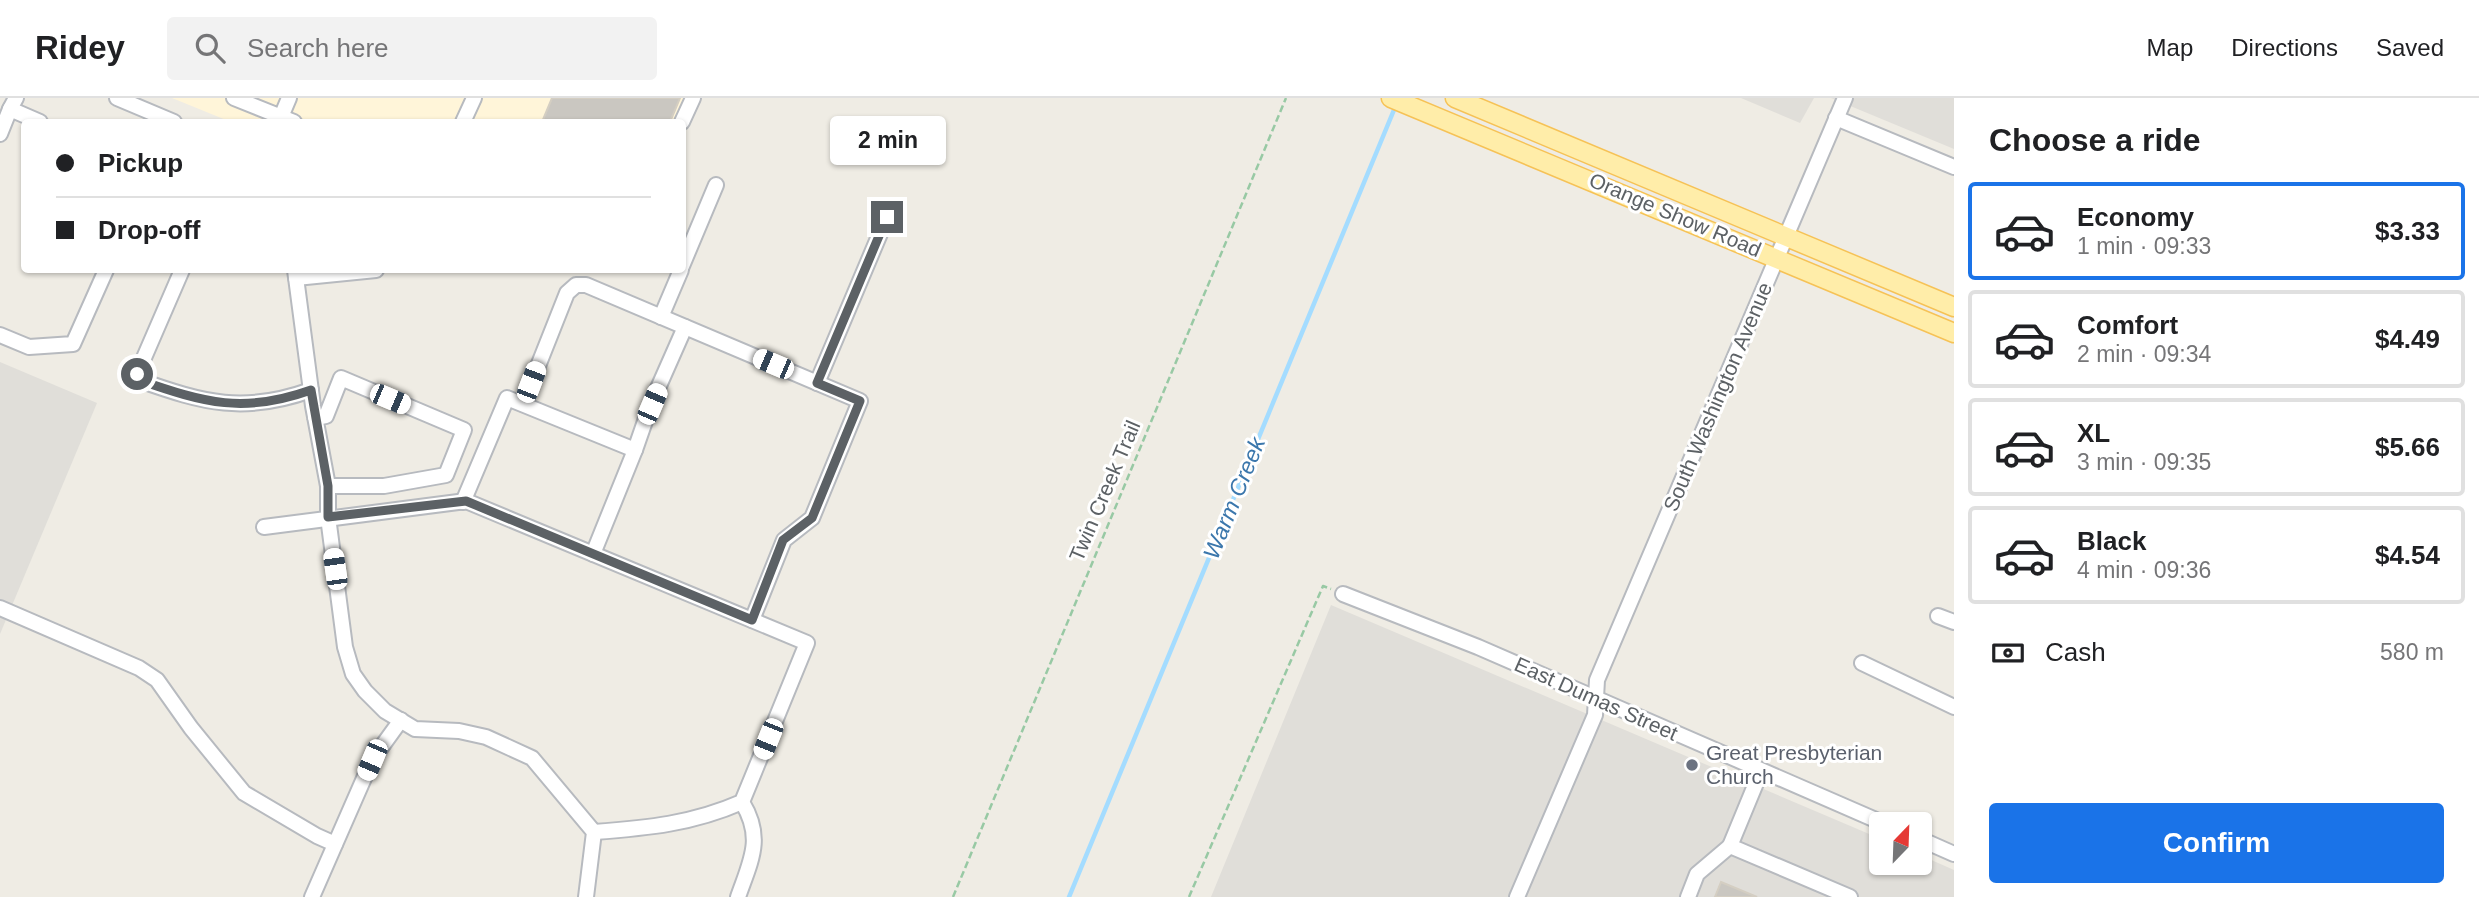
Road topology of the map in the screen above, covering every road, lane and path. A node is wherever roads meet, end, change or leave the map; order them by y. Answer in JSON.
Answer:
{"nodes":[{"id":1,"x":117,"y":98,"type":"edge"},
{"id":2,"x":234,"y":98,"type":"edge"},
{"id":3,"x":289,"y":98,"type":"edge"},
{"id":4,"x":474,"y":98,"type":"edge"},
{"id":5,"x":693,"y":98,"type":"edge"},
{"id":6,"x":1286,"y":98,"type":"edge"},
{"id":7,"x":1455,"y":98,"type":"edge"},
{"id":8,"x":1845,"y":98,"type":"edge"},
{"id":9,"x":1393,"y":99,"type":"edge"},
{"id":10,"x":13,"y":104,"type":"edge"},
{"id":11,"x":1836,"y":118,"type":"junction"},
{"id":12,"x":36,"y":119,"type":"edge"},
{"id":13,"x":166,"y":119,"type":"edge"},
{"id":14,"x":285,"y":119,"type":"edge"},
{"id":15,"x":287,"y":119,"type":"edge"},
{"id":16,"x":464,"y":119,"type":"edge"},
{"id":17,"x":683,"y":119,"type":"edge"},
{"id":18,"x":0,"y":134,"type":"edge"},
{"id":19,"x":1954,"y":167,"type":"edge"},
{"id":20,"x":716,"y":185,"type":"dead end"},
{"id":21,"x":887,"y":217,"type":"dead end"},
{"id":22,"x":1787,"y":236,"type":"junction"},
{"id":23,"x":686,"y":258,"type":"edge"},
{"id":24,"x":1778,"y":258,"type":"junction"},
{"id":25,"x":105,"y":273,"type":"edge"},
{"id":26,"x":181,"y":273,"type":"edge"},
{"id":27,"x":315,"y":273,"type":"edge"},
{"id":28,"x":680,"y":273,"type":"edge"},
{"id":29,"x":295,"y":274,"type":"edge"},
{"id":30,"x":1954,"y":307,"type":"edge"},
{"id":31,"x":661,"y":317,"type":"junction"},
{"id":32,"x":685,"y":327,"type":"junction"},
{"id":33,"x":1954,"y":333,"type":"edge"},
{"id":34,"x":0,"y":335,"type":"edge"},
{"id":35,"x":817,"y":383,"type":"junction"},
{"id":36,"x":311,"y":390,"type":"junction"},
{"id":37,"x":523,"y":404,"type":"junction"},
{"id":38,"x":314,"y":412,"type":"junction"},
{"id":39,"x":635,"y":450,"type":"junction"},
{"id":40,"x":328,"y":486,"type":"junction"},
{"id":41,"x":463,"y":502,"type":"junction"},
{"id":42,"x":328,"y":517,"type":"junction"},
{"id":43,"x":264,"y":527,"type":"dead end"},
{"id":44,"x":593,"y":554,"type":"junction"},
{"id":45,"x":1343,"y":594,"type":"joint"},
{"id":46,"x":0,"y":608,"type":"edge"},
{"id":47,"x":1938,"y":616,"type":"dead end"},
{"id":48,"x":752,"y":620,"type":"junction"},
{"id":49,"x":1954,"y":622,"type":"edge"},
{"id":50,"x":1862,"y":663,"type":"dead end"},
{"id":51,"x":1595,"y":698,"type":"junction"},
{"id":52,"x":1954,"y":707,"type":"edge"},
{"id":53,"x":401,"y":720,"type":"junction"},
{"id":54,"x":1761,"y":771,"type":"junction"},
{"id":55,"x":742,"y":802,"type":"junction"},
{"id":56,"x":1869,"y":817,"type":"edge"},
{"id":57,"x":594,"y":832,"type":"junction"},
{"id":58,"x":335,"y":844,"type":"junction"},
{"id":59,"x":1932,"y":844,"type":"edge"},
{"id":60,"x":1730,"y":846,"type":"junction"},
{"id":61,"x":1954,"y":854,"type":"edge"},
{"id":62,"x":312,"y":897,"type":"edge"},
{"id":63,"x":586,"y":897,"type":"edge"},
{"id":64,"x":738,"y":897,"type":"edge"},
{"id":65,"x":953,"y":897,"type":"edge"},
{"id":66,"x":1189,"y":897,"type":"edge"},
{"id":67,"x":1517,"y":897,"type":"edge"},
{"id":68,"x":1688,"y":897,"type":"edge"},
{"id":69,"x":1850,"y":897,"type":"edge"}],
"edges":[{"from":1,"to":13,"type":"street"},
{"from":2,"to":14,"type":"street"},
{"from":3,"to":15,"type":"street"},
{"from":4,"to":16,"type":"street"},
{"from":5,"to":17,"type":"street"},
{"from":6,"to":65,"type":"path","name":"Twin Creek Trail"},
{"from":7,"to":22,"type":"main road","name":"Orange Show Road"},
{"from":8,"to":11,"type":"street","name":"South Washington Avenue"},
{"from":9,"to":24,"type":"main road","name":"Orange Show Road"},
{"from":10,"to":12,"type":"street"},
{"from":10,"to":18,"type":"street"},
{"from":11,"to":19,"type":"street"},
{"from":11,"to":22,"type":"street","name":"South Washington Avenue"},
{"from":20,"to":23,"type":"street"},
{"from":21,"to":35,"type":"street"},
{"from":22,"to":24,"type":"street","name":"South Washington Avenue"},
{"from":22,"to":30,"type":"main road","name":"Orange Show Road"},
{"from":24,"to":33,"type":"main road","name":"Orange Show Road"},
{"from":24,"to":51,"type":"street","name":"South Washington Avenue"},
{"from":25,"to":34,"type":"street"},
{"from":26,"to":36,"type":"street"},
{"from":27,"to":29,"type":"street"},
{"from":28,"to":31,"type":"street"},
{"from":29,"to":36,"type":"street"},
{"from":31,"to":32,"type":"street"},
{"from":31,"to":37,"type":"street"},
{"from":32,"to":35,"type":"street"},
{"from":32,"to":39,"type":"street"},
{"from":35,"to":48,"type":"street"},
{"from":36,"to":38,"type":"street"},
{"from":37,"to":39,"type":"street"},
{"from":37,"to":41,"type":"street"},
{"from":38,"to":40,"type":"street"},
{"from":38,"to":40,"type":"street"},
{"from":39,"to":44,"type":"street"},
{"from":40,"to":42,"type":"street"},
{"from":41,"to":42,"type":"street"},
{"from":41,"to":44,"type":"street"},
{"from":42,"to":43,"type":"street"},
{"from":42,"to":53,"type":"street"},
{"from":44,"to":48,"type":"street"},
{"from":45,"to":51,"type":"street","name":"East Dumas Street"},
{"from":45,"to":66,"type":"path"},
{"from":46,"to":58,"type":"street"},
{"from":47,"to":49,"type":"street"},
{"from":48,"to":55,"type":"street"},
{"from":50,"to":52,"type":"street"},
{"from":51,"to":54,"type":"street","name":"East Dumas Street"},
{"from":51,"to":67,"type":"street","name":"South Washington Avenue"},
{"from":53,"to":57,"type":"street"},
{"from":53,"to":58,"type":"street"},
{"from":54,"to":56,"type":"street","name":"East Dumas Street"},
{"from":54,"to":60,"type":"street"},
{"from":55,"to":57,"type":"street"},
{"from":55,"to":64,"type":"street"},
{"from":57,"to":63,"type":"street"},
{"from":58,"to":62,"type":"street"},
{"from":59,"to":61,"type":"street"},
{"from":60,"to":68,"type":"street"},
{"from":60,"to":69,"type":"street"}]}
